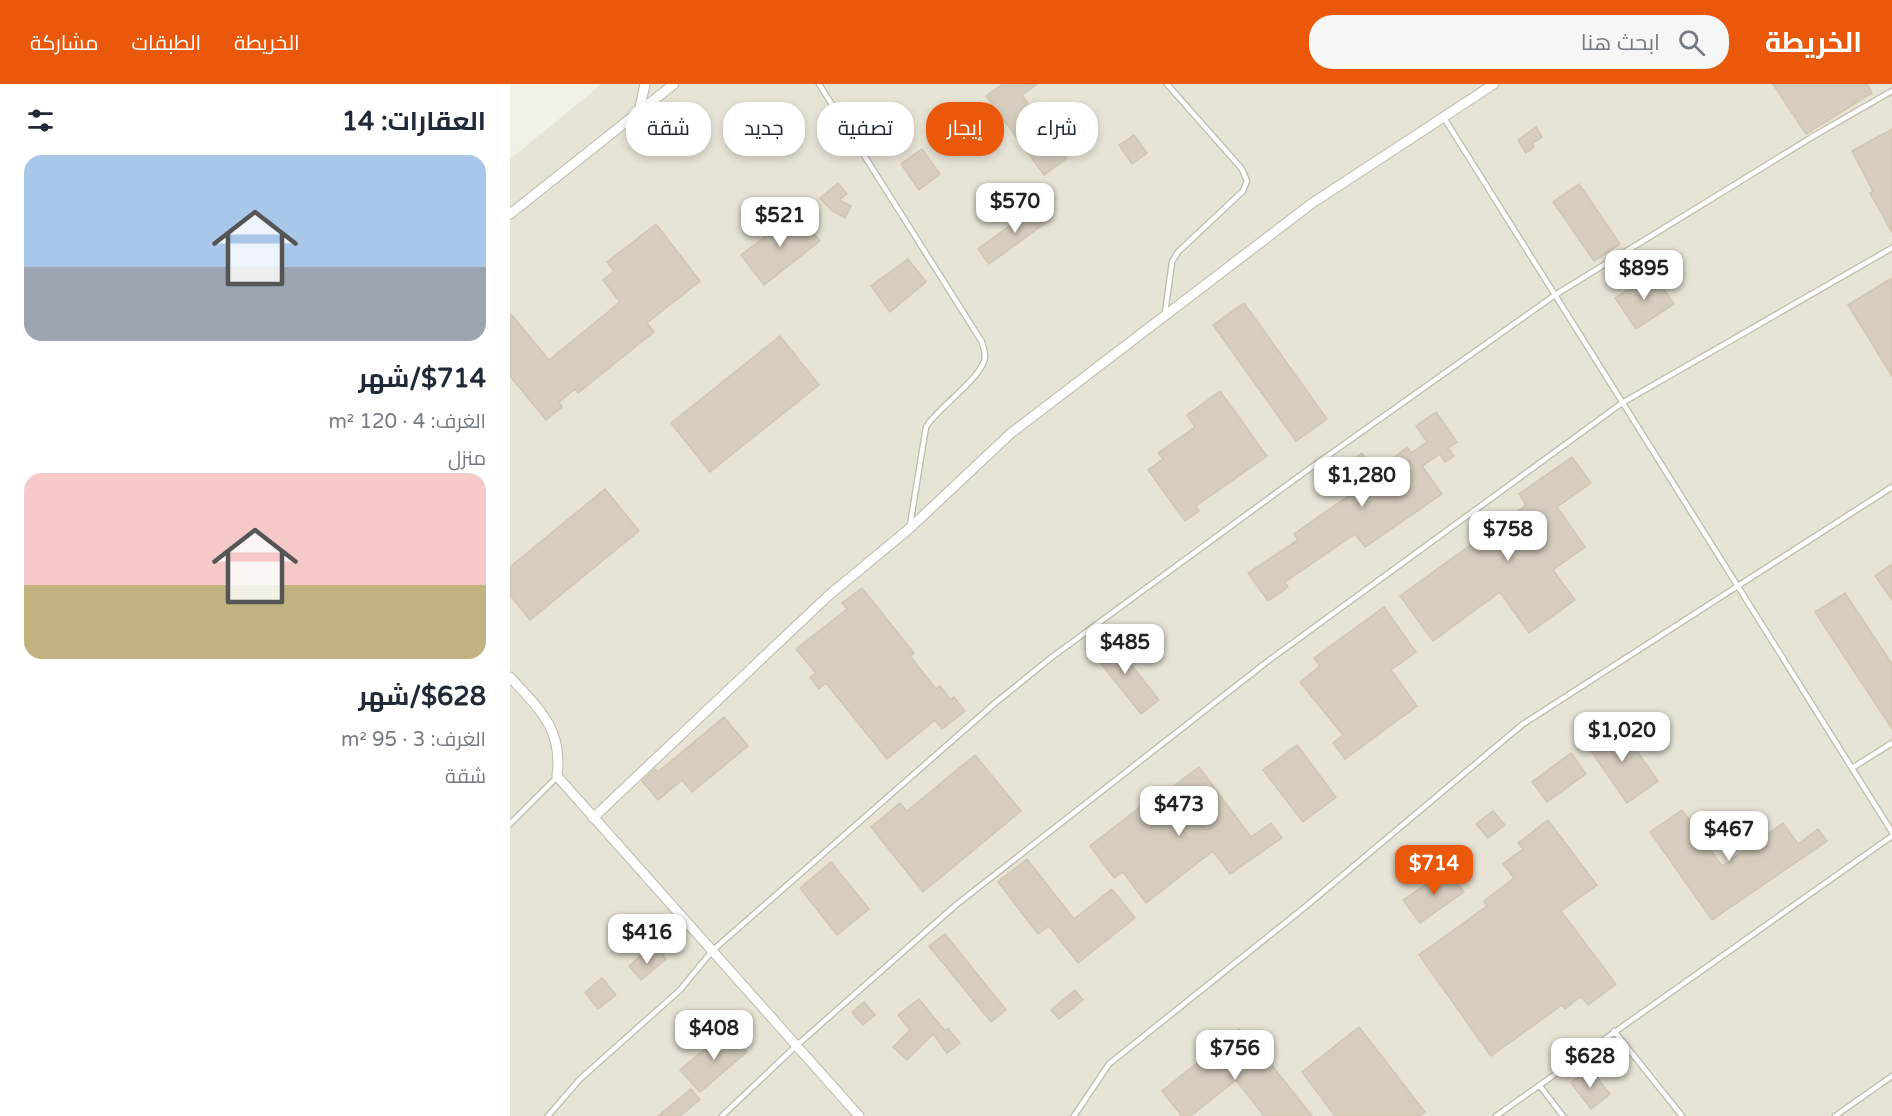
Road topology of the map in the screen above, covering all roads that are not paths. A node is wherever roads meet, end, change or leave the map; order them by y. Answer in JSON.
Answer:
{"nodes":[{"id":1,"x":645,"y":84,"type":"edge"},
{"id":2,"x":674,"y":84,"type":"edge"},
{"id":3,"x":819,"y":84,"type":"edge"},
{"id":4,"x":1167,"y":84,"type":"edge"},
{"id":5,"x":1494,"y":84,"type":"edge"},
{"id":6,"x":1892,"y":91,"type":"edge"},
{"id":7,"x":641,"y":102,"type":"edge"},
{"id":8,"x":652,"y":102,"type":"edge"},
{"id":9,"x":1443,"y":117,"type":"junction"},
{"id":10,"x":626,"y":122,"type":"edge"},
{"id":11,"x":512,"y":210,"type":"edge"},
{"id":12,"x":1892,"y":249,"type":"edge"},
{"id":13,"x":1555,"y":295,"type":"junction"},
{"id":14,"x":1165,"y":316,"type":"junction"},
{"id":15,"x":1622,"y":403,"type":"junction"},
{"id":16,"x":1892,"y":487,"type":"edge"},
{"id":17,"x":910,"y":528,"type":"junction"},
{"id":18,"x":1737,"y":586,"type":"junction"},
{"id":19,"x":510,"y":677,"type":"edge"},
{"id":20,"x":1892,"y":743,"type":"edge"},
{"id":21,"x":1852,"y":768,"type":"junction"},
{"id":22,"x":557,"y":776,"type":"junction"},
{"id":23,"x":593,"y":818,"type":"junction"},
{"id":24,"x":510,"y":824,"type":"edge"},
{"id":25,"x":1892,"y":834,"type":"edge"},
{"id":26,"x":712,"y":951,"type":"junction"},
{"id":27,"x":1614,"y":1031,"type":"junction"},
{"id":28,"x":796,"y":1046,"type":"junction"},
{"id":29,"x":1892,"y":1076,"type":"edge"},
{"id":30,"x":1540,"y":1086,"type":"junction"},
{"id":31,"x":548,"y":1116,"type":"edge"},
{"id":32,"x":722,"y":1116,"type":"edge"},
{"id":33,"x":859,"y":1116,"type":"edge"},
{"id":34,"x":1074,"y":1116,"type":"edge"},
{"id":35,"x":1496,"y":1116,"type":"edge"},
{"id":36,"x":1563,"y":1116,"type":"edge"},
{"id":37,"x":1682,"y":1116,"type":"edge"},
{"id":38,"x":1835,"y":1116,"type":"edge"}],
"edges":[{"from":1,"to":7,"type":"street"},
{"from":2,"to":8,"type":"street"},
{"from":3,"to":17,"type":"lane"},
{"from":4,"to":14,"type":"lane"},
{"from":5,"to":9,"type":"street"},
{"from":6,"to":13,"type":"lane"},
{"from":9,"to":13,"type":"lane"},
{"from":9,"to":14,"type":"street"},
{"from":10,"to":11,"type":"street"},
{"from":12,"to":15,"type":"lane"},
{"from":13,"to":15,"type":"lane"},
{"from":13,"to":26,"type":"lane"},
{"from":14,"to":17,"type":"street"},
{"from":15,"to":18,"type":"lane"},
{"from":15,"to":28,"type":"lane"},
{"from":16,"to":18,"type":"lane"},
{"from":17,"to":23,"type":"street"},
{"from":18,"to":21,"type":"lane"},
{"from":18,"to":34,"type":"lane"},
{"from":19,"to":22,"type":"street"},
{"from":20,"to":21,"type":"lane"},
{"from":21,"to":25,"type":"lane"},
{"from":22,"to":23,"type":"street"},
{"from":22,"to":24,"type":"lane"},
{"from":23,"to":26,"type":"street"},
{"from":25,"to":27,"type":"lane"},
{"from":26,"to":28,"type":"street"},
{"from":26,"to":31,"type":"lane"},
{"from":27,"to":30,"type":"lane"},
{"from":27,"to":37,"type":"lane"},
{"from":28,"to":32,"type":"lane"},
{"from":28,"to":33,"type":"street"},
{"from":29,"to":38,"type":"lane"},
{"from":30,"to":35,"type":"lane"},
{"from":30,"to":36,"type":"lane"}]}
